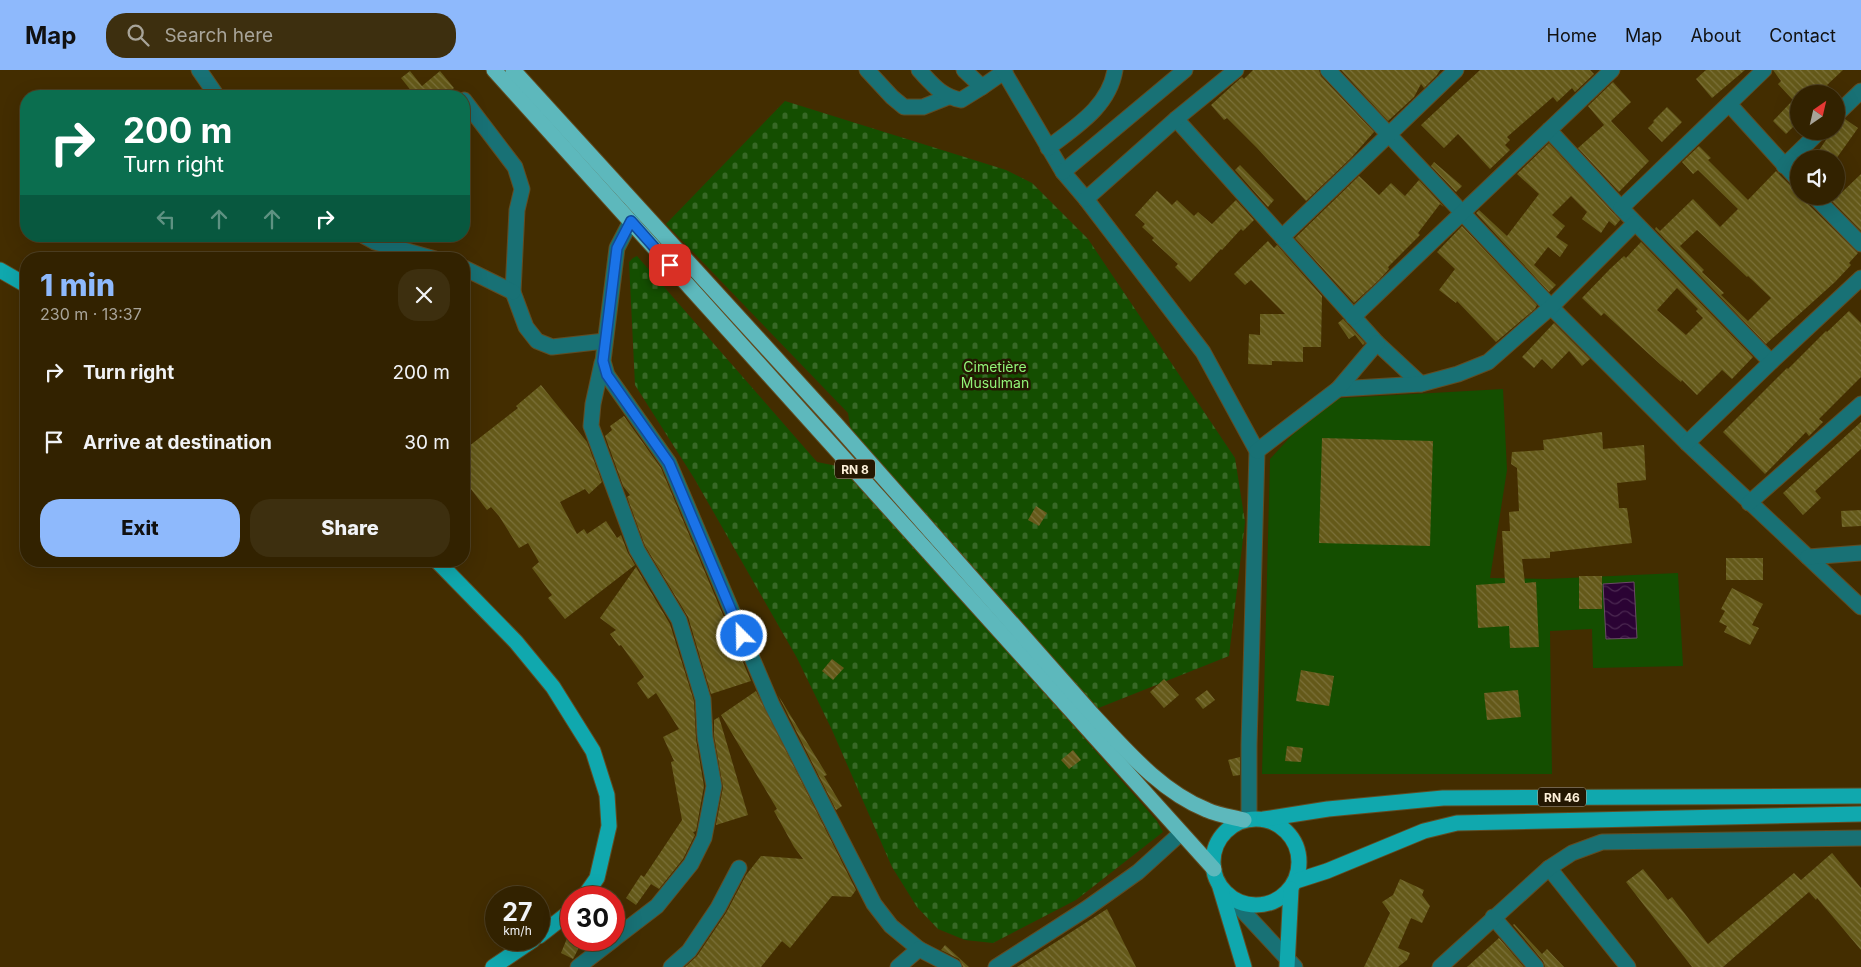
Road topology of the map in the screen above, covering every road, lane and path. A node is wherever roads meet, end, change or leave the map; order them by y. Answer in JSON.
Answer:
{"nodes":[{"id":1,"x":199,"y":70,"type":"edge"},
{"id":2,"x":494,"y":70,"type":"edge"},
{"id":3,"x":867,"y":70,"type":"edge"},
{"id":4,"x":919,"y":70,"type":"edge"},
{"id":5,"x":964,"y":70,"type":"edge"},
{"id":6,"x":1114,"y":70,"type":"edge"},
{"id":7,"x":1185,"y":70,"type":"edge"},
{"id":8,"x":1236,"y":70,"type":"edge"},
{"id":9,"x":1328,"y":70,"type":"edge"},
{"id":10,"x":1456,"y":70,"type":"edge"},
{"id":11,"x":1612,"y":70,"type":"edge"},
{"id":12,"x":515,"y":71,"type":"edge"},
{"id":13,"x":1004,"y":71,"type":"edge"},
{"id":14,"x":1757,"y":72,"type":"edge"},
{"id":15,"x":982,"y":87,"type":"junction"},
{"id":16,"x":213,"y":90,"type":"edge"},
{"id":17,"x":1861,"y":91,"type":"edge"},
{"id":18,"x":948,"y":97,"type":"junction"},
{"id":19,"x":1729,"y":104,"type":"junction"},
{"id":20,"x":1845,"y":106,"type":"edge"},
{"id":21,"x":470,"y":108,"type":"edge"},
{"id":22,"x":1176,"y":119,"type":"junction"},
{"id":23,"x":1548,"y":130,"type":"junction"},
{"id":24,"x":1388,"y":135,"type":"junction"},
{"id":25,"x":1811,"y":140,"type":"edge"},
{"id":26,"x":1048,"y":148,"type":"junction"},
{"id":27,"x":1784,"y":166,"type":"junction"},
{"id":28,"x":1063,"y":172,"type":"junction"},
{"id":29,"x":1790,"y":172,"type":"edge"},
{"id":30,"x":1086,"y":199,"type":"junction"},
{"id":31,"x":1823,"y":205,"type":"edge"},
{"id":32,"x":1621,"y":208,"type":"junction"},
{"id":33,"x":1463,"y":214,"type":"junction"},
{"id":34,"x":631,"y":221,"type":"junction"},
{"id":35,"x":1635,"y":222,"type":"junction"},
{"id":36,"x":1282,"y":237,"type":"junction"},
{"id":37,"x":375,"y":242,"type":"edge"},
{"id":38,"x":1861,"y":244,"type":"edge"},
{"id":39,"x":410,"y":252,"type":"edge"},
{"id":40,"x":0,"y":270,"type":"edge"},
{"id":41,"x":470,"y":271,"type":"edge"},
{"id":42,"x":1861,"y":278,"type":"edge"},
{"id":43,"x":20,"y":282,"type":"edge"},
{"id":44,"x":513,"y":292,"type":"junction"},
{"id":45,"x":1551,"y":307,"type":"junction"},
{"id":46,"x":1353,"y":317,"type":"junction"},
{"id":47,"x":605,"y":341,"type":"junction"},
{"id":48,"x":1377,"y":344,"type":"junction"},
{"id":49,"x":603,"y":361,"type":"junction"},
{"id":50,"x":1771,"y":362,"type":"junction"},
{"id":51,"x":1421,"y":384,"type":"junction"},
{"id":52,"x":1338,"y":389,"type":"junction"},
{"id":53,"x":1861,"y":404,"type":"edge"},
{"id":54,"x":1687,"y":443,"type":"junction"},
{"id":55,"x":1257,"y":451,"type":"junction"},
{"id":56,"x":1749,"y":503,"type":"junction"},
{"id":57,"x":1861,"y":553,"type":"edge"},
{"id":58,"x":1808,"y":557,"type":"junction"},
{"id":59,"x":443,"y":567,"type":"edge"},
{"id":60,"x":1861,"y":607,"type":"edge"},
{"id":61,"x":1861,"y":796,"type":"edge"},
{"id":62,"x":1861,"y":814,"type":"edge"},
{"id":63,"x":1252,"y":820,"type":"junction"},
{"id":64,"x":1181,"y":833,"type":"junction"},
{"id":65,"x":1861,"y":838,"type":"edge"},
{"id":66,"x":739,"y":868,"type":"dead end"},
{"id":67,"x":1549,"y":868,"type":"junction"},
{"id":68,"x":1214,"y":869,"type":"junction"},
{"id":69,"x":1294,"y":885,"type":"junction"},
{"id":70,"x":591,"y":886,"type":"edge"},
{"id":71,"x":1223,"y":890,"type":"junction"},
{"id":72,"x":1493,"y":917,"type":"junction"},
{"id":73,"x":560,"y":920,"type":"edge"},
{"id":74,"x":550,"y":927,"type":"edge"},
{"id":75,"x":625,"y":931,"type":"edge"},
{"id":76,"x":919,"y":949,"type":"junction"},
{"id":77,"x":517,"y":951,"type":"edge"},
{"id":78,"x":599,"y":951,"type":"edge"},
{"id":79,"x":1290,"y":964,"type":"edge"},
{"id":80,"x":493,"y":967,"type":"edge"},
{"id":81,"x":578,"y":967,"type":"edge"},
{"id":82,"x":670,"y":967,"type":"edge"},
{"id":83,"x":898,"y":967,"type":"edge"},
{"id":84,"x":954,"y":967,"type":"edge"},
{"id":85,"x":996,"y":967,"type":"edge"},
{"id":86,"x":1244,"y":967,"type":"edge"},
{"id":87,"x":1440,"y":967,"type":"edge"},
{"id":88,"x":1536,"y":967,"type":"edge"},
{"id":89,"x":1628,"y":967,"type":"edge"}],
"edges":[{"from":1,"to":16,"type":"street"},
{"from":2,"to":34,"type":"highway","number":"RN 8"},
{"from":3,"to":18,"type":"street"},
{"from":4,"to":18,"type":"street"},
{"from":5,"to":15,"type":"street"},
{"from":6,"to":26,"type":"street"},
{"from":7,"to":28,"type":"street"},
{"from":8,"to":22,"type":"street"},
{"from":9,"to":24,"type":"street"},
{"from":10,"to":24,"type":"street"},
{"from":11,"to":23,"type":"street"},
{"from":12,"to":63,"type":"highway","number":"RN 8"},
{"from":13,"to":15,"type":"street"},
{"from":13,"to":26,"type":"street"},
{"from":14,"to":19,"type":"street"},
{"from":15,"to":18,"type":"street"},
{"from":17,"to":20,"type":"street"},
{"from":19,"to":27,"type":"street"},
{"from":19,"to":32,"type":"street"},
{"from":21,"to":44,"type":"street"},
{"from":22,"to":30,"type":"street"},
{"from":22,"to":36,"type":"street"},
{"from":23,"to":32,"type":"street"},
{"from":23,"to":33,"type":"street"},
{"from":24,"to":33,"type":"street"},
{"from":24,"to":36,"type":"street"},
{"from":25,"to":27,"type":"street"},
{"from":26,"to":28,"type":"street"},
{"from":27,"to":29,"type":"street"},
{"from":28,"to":30,"type":"street"},
{"from":30,"to":55,"type":"street"},
{"from":31,"to":38,"type":"street"},
{"from":32,"to":35,"type":"street"},
{"from":33,"to":45,"type":"street"},
{"from":33,"to":46,"type":"street"},
{"from":34,"to":47,"type":"street"},
{"from":34,"to":64,"type":"highway","number":"RN 8"},
{"from":35,"to":45,"type":"street"},
{"from":35,"to":50,"type":"street"},
{"from":36,"to":46,"type":"street"},
{"from":37,"to":39,"type":"street"},
{"from":40,"to":43,"type":"main road"},
{"from":41,"to":44,"type":"street"},
{"from":42,"to":50,"type":"street"},
{"from":44,"to":47,"type":"street"},
{"from":45,"to":51,"type":"street"},
{"from":45,"to":54,"type":"street"},
{"from":46,"to":48,"type":"street"},
{"from":47,"to":49,"type":"street"},
{"from":48,"to":51,"type":"street"},
{"from":48,"to":52,"type":"street"},
{"from":49,"to":75,"type":"street"},
{"from":49,"to":76,"type":"street"},
{"from":50,"to":54,"type":"street"},
{"from":51,"to":52,"type":"street"},
{"from":52,"to":55,"type":"street"},
{"from":53,"to":56,"type":"street"},
{"from":54,"to":56,"type":"street"},
{"from":55,"to":63,"type":"street"},
{"from":56,"to":58,"type":"street"},
{"from":57,"to":58,"type":"street"},
{"from":58,"to":60,"type":"street"},
{"from":59,"to":70,"type":"main road"},
{"from":61,"to":63,"type":"main road","number":"RN 46"},
{"from":62,"to":69,"type":"main road","number":"RN 46"},
{"from":63,"to":68,"type":"main road"},
{"from":63,"to":69,"type":"main road"},
{"from":64,"to":68,"type":"highway","number":"RN 8"},
{"from":64,"to":85,"type":"street"},
{"from":65,"to":67,"type":"street"},
{"from":66,"to":82,"type":"street"},
{"from":67,"to":72,"type":"street"},
{"from":67,"to":89,"type":"street"},
{"from":68,"to":71,"type":"main road"},
{"from":69,"to":71,"type":"main road"},
{"from":69,"to":79,"type":"main road"},
{"from":71,"to":79,"type":"street"},
{"from":71,"to":86,"type":"main road"},
{"from":72,"to":87,"type":"street"},
{"from":72,"to":88,"type":"street"},
{"from":73,"to":74,"type":"main road"},
{"from":76,"to":83,"type":"street"},
{"from":76,"to":84,"type":"street"},
{"from":77,"to":80,"type":"main road"},
{"from":78,"to":81,"type":"street"}]}
